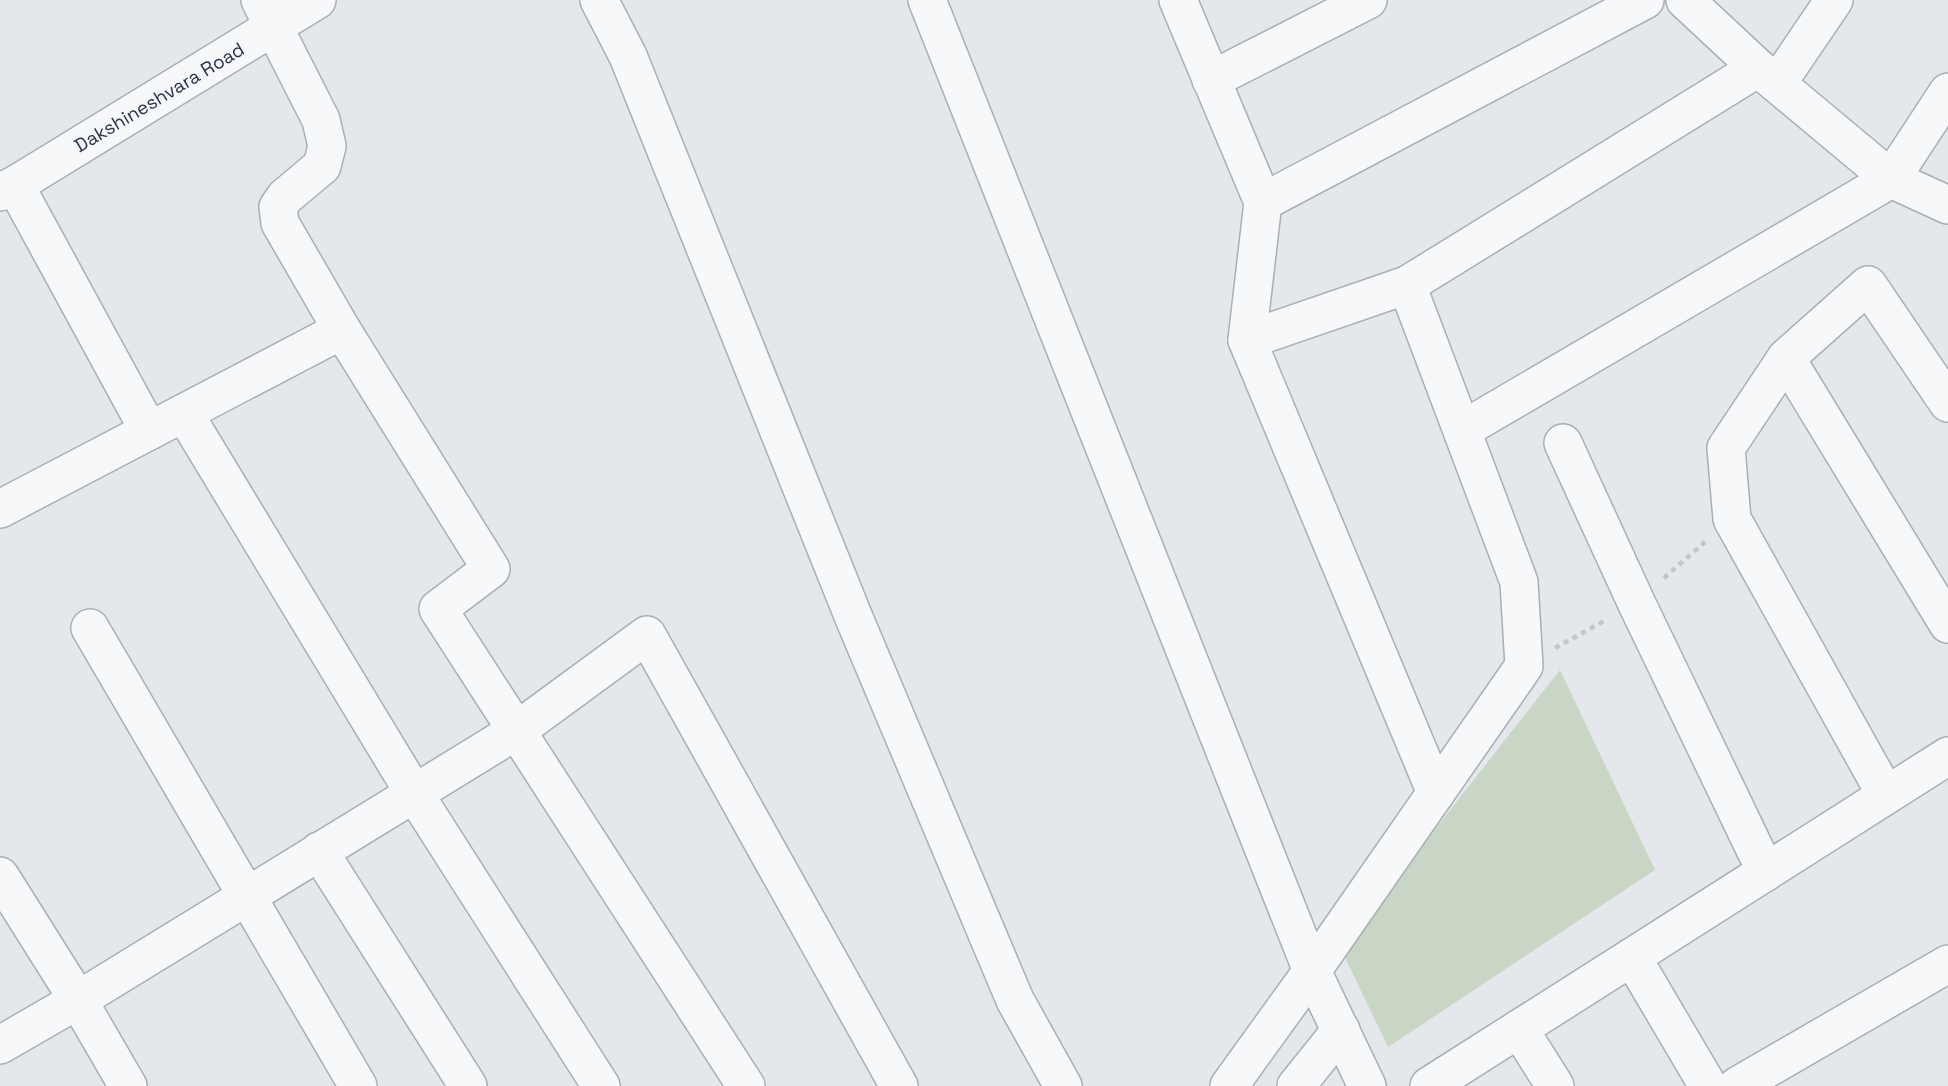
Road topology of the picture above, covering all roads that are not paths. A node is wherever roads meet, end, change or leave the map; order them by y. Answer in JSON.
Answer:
{"nodes":[{"id":1,"x":317,"y":0,"type":"edge"},
{"id":2,"x":599,"y":0,"type":"edge"},
{"id":3,"x":927,"y":0,"type":"edge"},
{"id":4,"x":1178,"y":0,"type":"edge"},
{"id":5,"x":1368,"y":0,"type":"edge"},
{"id":6,"x":1645,"y":0,"type":"edge"},
{"id":7,"x":1685,"y":0,"type":"edge"},
{"id":8,"x":1834,"y":0,"type":"edge"},
{"id":9,"x":267,"y":14,"type":"edge"},
{"id":10,"x":1767,"y":76,"type":"junction"},
{"id":11,"x":1211,"y":80,"type":"junction"},
{"id":12,"x":1948,"y":92,"type":"edge"},
{"id":13,"x":1891,"y":179,"type":"junction"},
{"id":14,"x":8,"y":188,"type":"edge"},
{"id":15,"x":1944,"y":194,"type":"edge"},
{"id":16,"x":1263,"y":202,"type":"junction"},
{"id":17,"x":1408,"y":285,"type":"junction"},
{"id":18,"x":342,"y":330,"type":"junction"},
{"id":19,"x":1247,"y":340,"type":"junction"},
{"id":20,"x":1786,"y":358,"type":"junction"},
{"id":21,"x":1948,"y":403,"type":"edge"},
{"id":22,"x":184,"y":413,"type":"junction"},
{"id":23,"x":1462,"y":430,"type":"junction"},
{"id":24,"x":149,"y":431,"type":"junction"},
{"id":25,"x":1563,"y":443,"type":"dead end"},
{"id":26,"x":0,"y":509,"type":"edge"},
{"id":27,"x":1948,"y":624,"type":"edge"},
{"id":28,"x":90,"y":628,"type":"dead end"},
{"id":29,"x":516,"y":731,"type":"junction"},
{"id":30,"x":1948,"y":756,"type":"edge"},
{"id":31,"x":414,"y":793,"type":"junction"},
{"id":32,"x":1436,"y":793,"type":"junction"},
{"id":33,"x":1886,"y":795,"type":"junction"},
{"id":34,"x":319,"y":851,"type":"junction"},
{"id":35,"x":1766,"y":872,"type":"junction"},
{"id":36,"x":0,"y":876,"type":"edge"},
{"id":37,"x":247,"y":896,"type":"junction"},
{"id":38,"x":1632,"y":957,"type":"junction"},
{"id":39,"x":1948,"y":964,"type":"edge"},
{"id":40,"x":1312,"y":971,"type":"junction"},
{"id":41,"x":78,"y":1000,"type":"junction"},
{"id":42,"x":1519,"y":1029,"type":"junction"},
{"id":43,"x":1340,"y":1030,"type":"junction"},
{"id":44,"x":0,"y":1045,"type":"edge"},
{"id":45,"x":128,"y":1086,"type":"edge"},
{"id":46,"x":358,"y":1086,"type":"edge"},
{"id":47,"x":468,"y":1086,"type":"edge"},
{"id":48,"x":601,"y":1086,"type":"edge"},
{"id":49,"x":746,"y":1086,"type":"edge"},
{"id":50,"x":899,"y":1086,"type":"edge"},
{"id":51,"x":1063,"y":1086,"type":"edge"},
{"id":52,"x":1229,"y":1086,"type":"edge"},
{"id":53,"x":1296,"y":1086,"type":"edge"},
{"id":54,"x":1367,"y":1086,"type":"edge"},
{"id":55,"x":1429,"y":1086,"type":"edge"},
{"id":56,"x":1555,"y":1086,"type":"edge"},
{"id":57,"x":1708,"y":1086,"type":"edge"},
{"id":58,"x":1737,"y":1086,"type":"edge"}],
"edges":[{"from":1,"to":9,"type":"street","name":"Dakshineshvara Road"},
{"from":2,"to":51,"type":"street"},
{"from":3,"to":40,"type":"street"},
{"from":4,"to":11,"type":"street"},
{"from":5,"to":11,"type":"street"},
{"from":6,"to":16,"type":"street"},
{"from":7,"to":10,"type":"street"},
{"from":8,"to":10,"type":"street"},
{"from":9,"to":14,"type":"street","name":"Dakshineshvara Road"},
{"from":9,"to":18,"type":"street"},
{"from":10,"to":13,"type":"street"},
{"from":10,"to":17,"type":"street"},
{"from":11,"to":16,"type":"street"},
{"from":12,"to":13,"type":"street"},
{"from":13,"to":15,"type":"street"},
{"from":13,"to":23,"type":"street"},
{"from":14,"to":24,"type":"street"},
{"from":16,"to":19,"type":"street"},
{"from":17,"to":19,"type":"street"},
{"from":17,"to":23,"type":"street"},
{"from":18,"to":22,"type":"street"},
{"from":18,"to":29,"type":"street"},
{"from":19,"to":32,"type":"street"},
{"from":20,"to":21,"type":"street"},
{"from":20,"to":27,"type":"street"},
{"from":20,"to":33,"type":"street"},
{"from":22,"to":24,"type":"street"},
{"from":22,"to":31,"type":"street"},
{"from":23,"to":32,"type":"street"},
{"from":24,"to":26,"type":"street"},
{"from":25,"to":35,"type":"street"},
{"from":28,"to":37,"type":"street"},
{"from":29,"to":31,"type":"street"},
{"from":29,"to":49,"type":"street"},
{"from":29,"to":50,"type":"street"},
{"from":30,"to":33,"type":"street"},
{"from":31,"to":34,"type":"street"},
{"from":31,"to":48,"type":"street"},
{"from":32,"to":40,"type":"street"},
{"from":33,"to":35,"type":"street"},
{"from":34,"to":37,"type":"street"},
{"from":34,"to":47,"type":"street"},
{"from":35,"to":38,"type":"street"},
{"from":36,"to":41,"type":"street"},
{"from":37,"to":41,"type":"street"},
{"from":37,"to":46,"type":"street"},
{"from":38,"to":42,"type":"street"},
{"from":38,"to":57,"type":"street"},
{"from":39,"to":58,"type":"street"},
{"from":40,"to":43,"type":"street"},
{"from":40,"to":52,"type":"street"},
{"from":41,"to":44,"type":"street"},
{"from":41,"to":45,"type":"street"},
{"from":42,"to":55,"type":"street"},
{"from":42,"to":56,"type":"street"},
{"from":43,"to":53,"type":"street"},
{"from":43,"to":54,"type":"street"}]}
